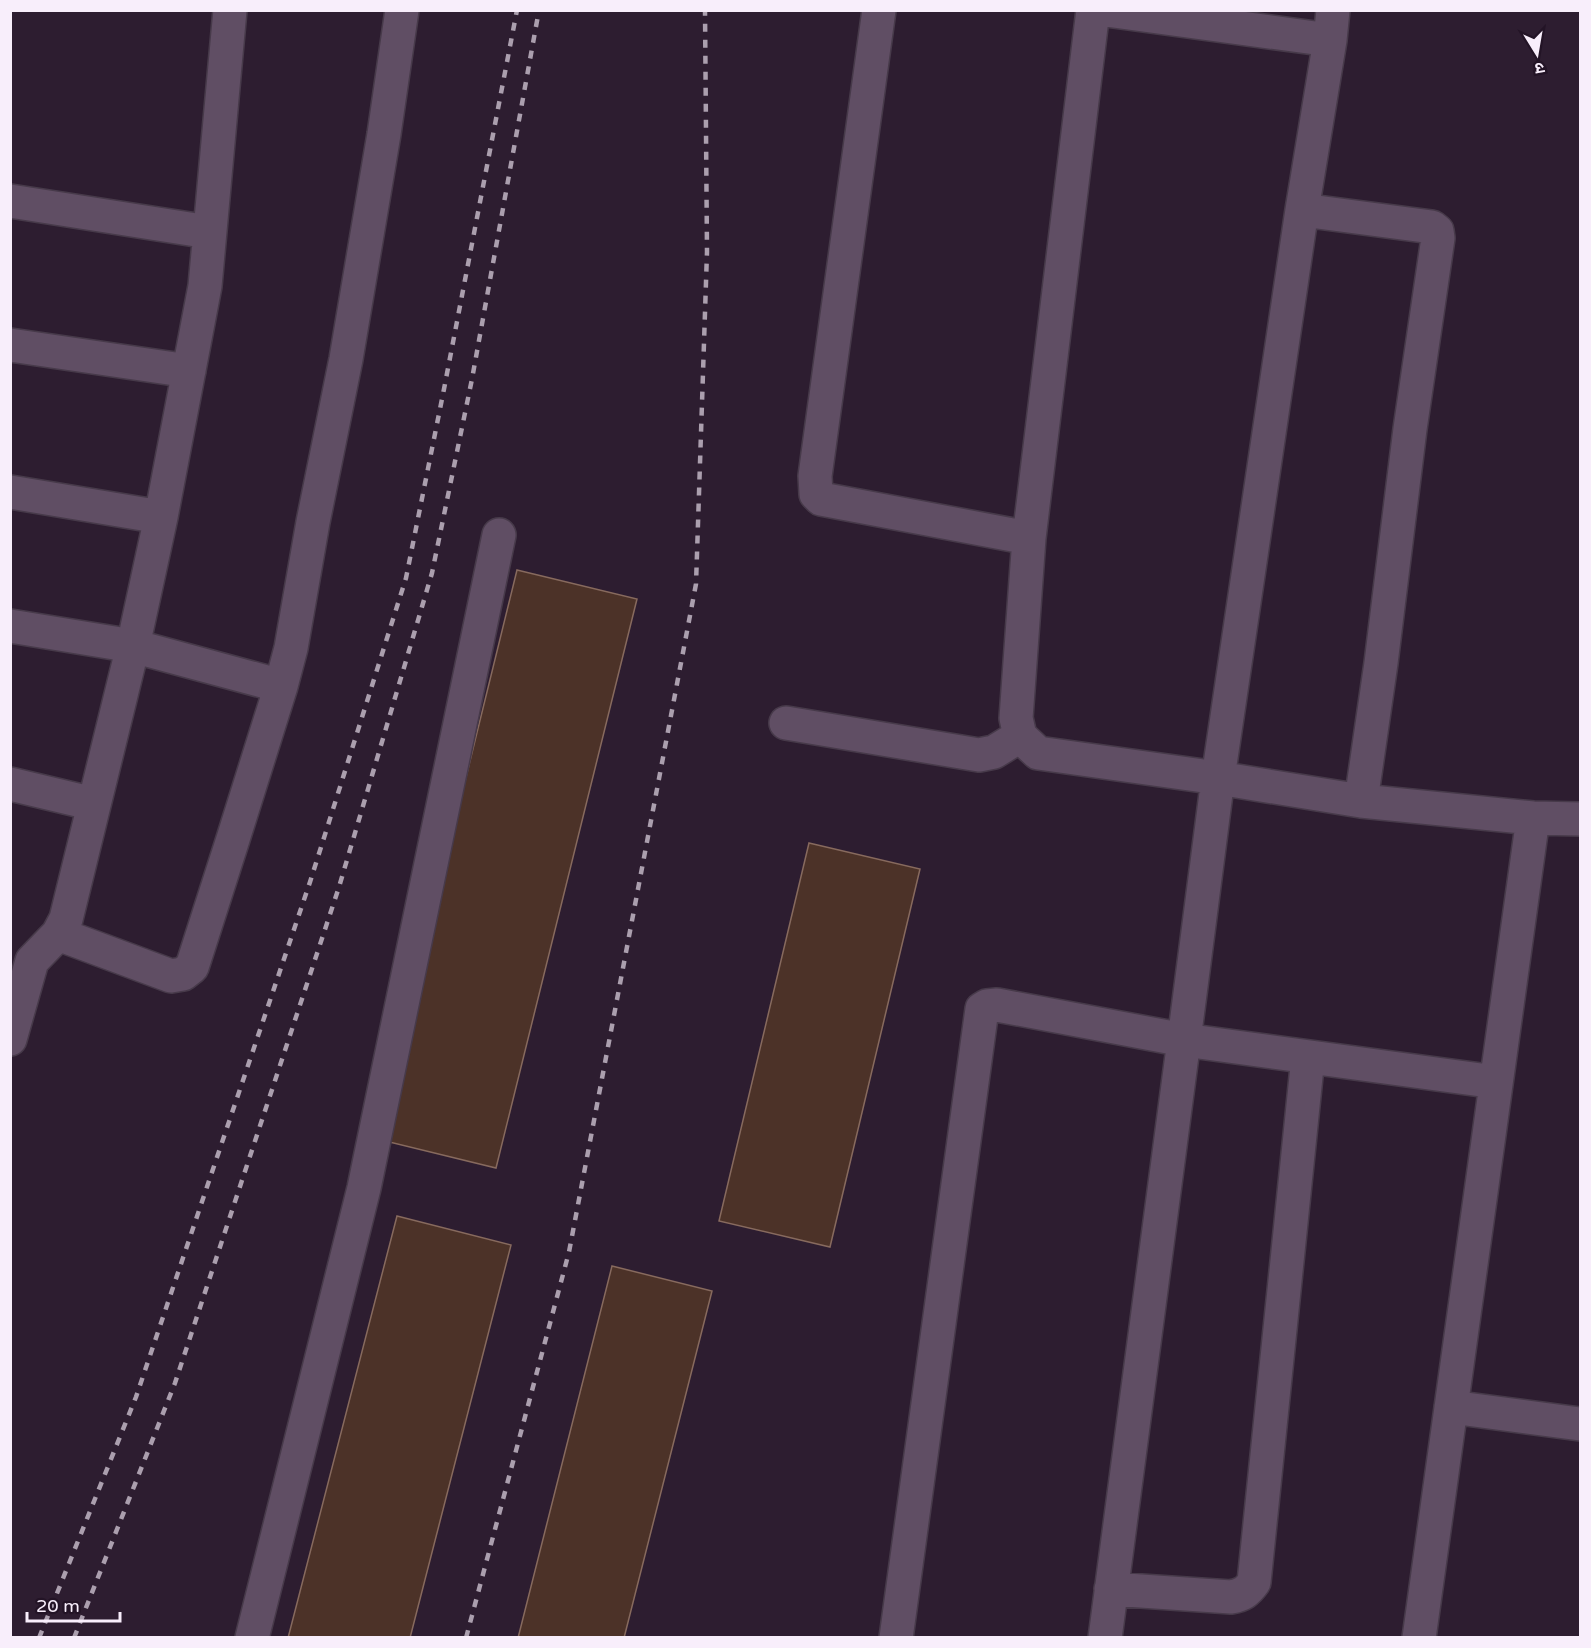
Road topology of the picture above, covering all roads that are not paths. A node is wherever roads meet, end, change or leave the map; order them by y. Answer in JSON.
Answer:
{"nodes":[{"id":1,"x":230,"y":10,"type":"edge"},
{"id":2,"x":402,"y":10,"type":"edge"},
{"id":3,"x":879,"y":10,"type":"edge"},
{"id":4,"x":1094,"y":10,"type":"edge"},
{"id":5,"x":1106,"y":10,"type":"edge"},
{"id":6,"x":1331,"y":25,"type":"edge"},
{"id":7,"x":10,"y":201,"type":"edge"},
{"id":8,"x":1302,"y":210,"type":"junction"},
{"id":9,"x":209,"y":232,"type":"junction"},
{"id":10,"x":10,"y":345,"type":"edge"},
{"id":11,"x":189,"y":371,"type":"junction"},
{"id":12,"x":10,"y":492,"type":"edge"},
{"id":13,"x":160,"y":517,"type":"junction"},
{"id":14,"x":499,"y":535,"type":"dead end"},
{"id":15,"x":1029,"y":538,"type":"junction"},
{"id":16,"x":10,"y":626,"type":"edge"},
{"id":17,"x":133,"y":646,"type":"junction"},
{"id":18,"x":281,"y":686,"type":"junction"},
{"id":19,"x":786,"y":723,"type":"dead end"},
{"id":20,"x":1020,"y":736,"type":"junction"},
{"id":21,"x":1218,"y":778,"type":"junction"},
{"id":22,"x":10,"y":784,"type":"edge"},
{"id":23,"x":1361,"y":801,"type":"junction"},
{"id":24,"x":94,"y":804,"type":"junction"},
{"id":25,"x":1533,"y":818,"type":"junction"},
{"id":26,"x":1581,"y":819,"type":"edge"},
{"id":27,"x":36,"y":944,"type":"edge"},
{"id":28,"x":10,"y":1039,"type":"edge"},
{"id":29,"x":1184,"y":1040,"type":"junction"},
{"id":30,"x":1308,"y":1057,"type":"junction"},
{"id":31,"x":1496,"y":1082,"type":"junction"},
{"id":32,"x":1451,"y":1407,"type":"junction"},
{"id":33,"x":1581,"y":1424,"type":"edge"},
{"id":34,"x":1111,"y":1589,"type":"junction"},
{"id":35,"x":252,"y":1638,"type":"edge"},
{"id":36,"x":896,"y":1638,"type":"edge"},
{"id":37,"x":1105,"y":1638,"type":"edge"},
{"id":38,"x":1419,"y":1638,"type":"edge"}],
"edges":[{"from":1,"to":9,"type":"street"},
{"from":2,"to":18,"type":"street"},
{"from":3,"to":15,"type":"street"},
{"from":4,"to":15,"type":"street"},
{"from":5,"to":6,"type":"street"},
{"from":6,"to":8,"type":"street"},
{"from":7,"to":9,"type":"street"},
{"from":8,"to":21,"type":"street"},
{"from":8,"to":23,"type":"street"},
{"from":9,"to":11,"type":"street"},
{"from":10,"to":11,"type":"street"},
{"from":11,"to":13,"type":"street"},
{"from":12,"to":13,"type":"street"},
{"from":13,"to":17,"type":"street"},
{"from":14,"to":35,"type":"street"},
{"from":15,"to":20,"type":"street"},
{"from":16,"to":17,"type":"street"},
{"from":17,"to":18,"type":"street"},
{"from":17,"to":24,"type":"street"},
{"from":18,"to":27,"type":"street"},
{"from":19,"to":20,"type":"street"},
{"from":20,"to":21,"type":"street"},
{"from":21,"to":23,"type":"street"},
{"from":21,"to":29,"type":"street"},
{"from":22,"to":24,"type":"street"},
{"from":23,"to":25,"type":"street"},
{"from":24,"to":27,"type":"street"},
{"from":25,"to":26,"type":"street"},
{"from":25,"to":31,"type":"street"},
{"from":27,"to":28,"type":"street"},
{"from":29,"to":30,"type":"street"},
{"from":29,"to":34,"type":"street"},
{"from":29,"to":36,"type":"street"},
{"from":30,"to":31,"type":"street"},
{"from":30,"to":34,"type":"street"},
{"from":31,"to":32,"type":"street"},
{"from":32,"to":33,"type":"street"},
{"from":32,"to":38,"type":"street"},
{"from":34,"to":37,"type":"street"}]}
